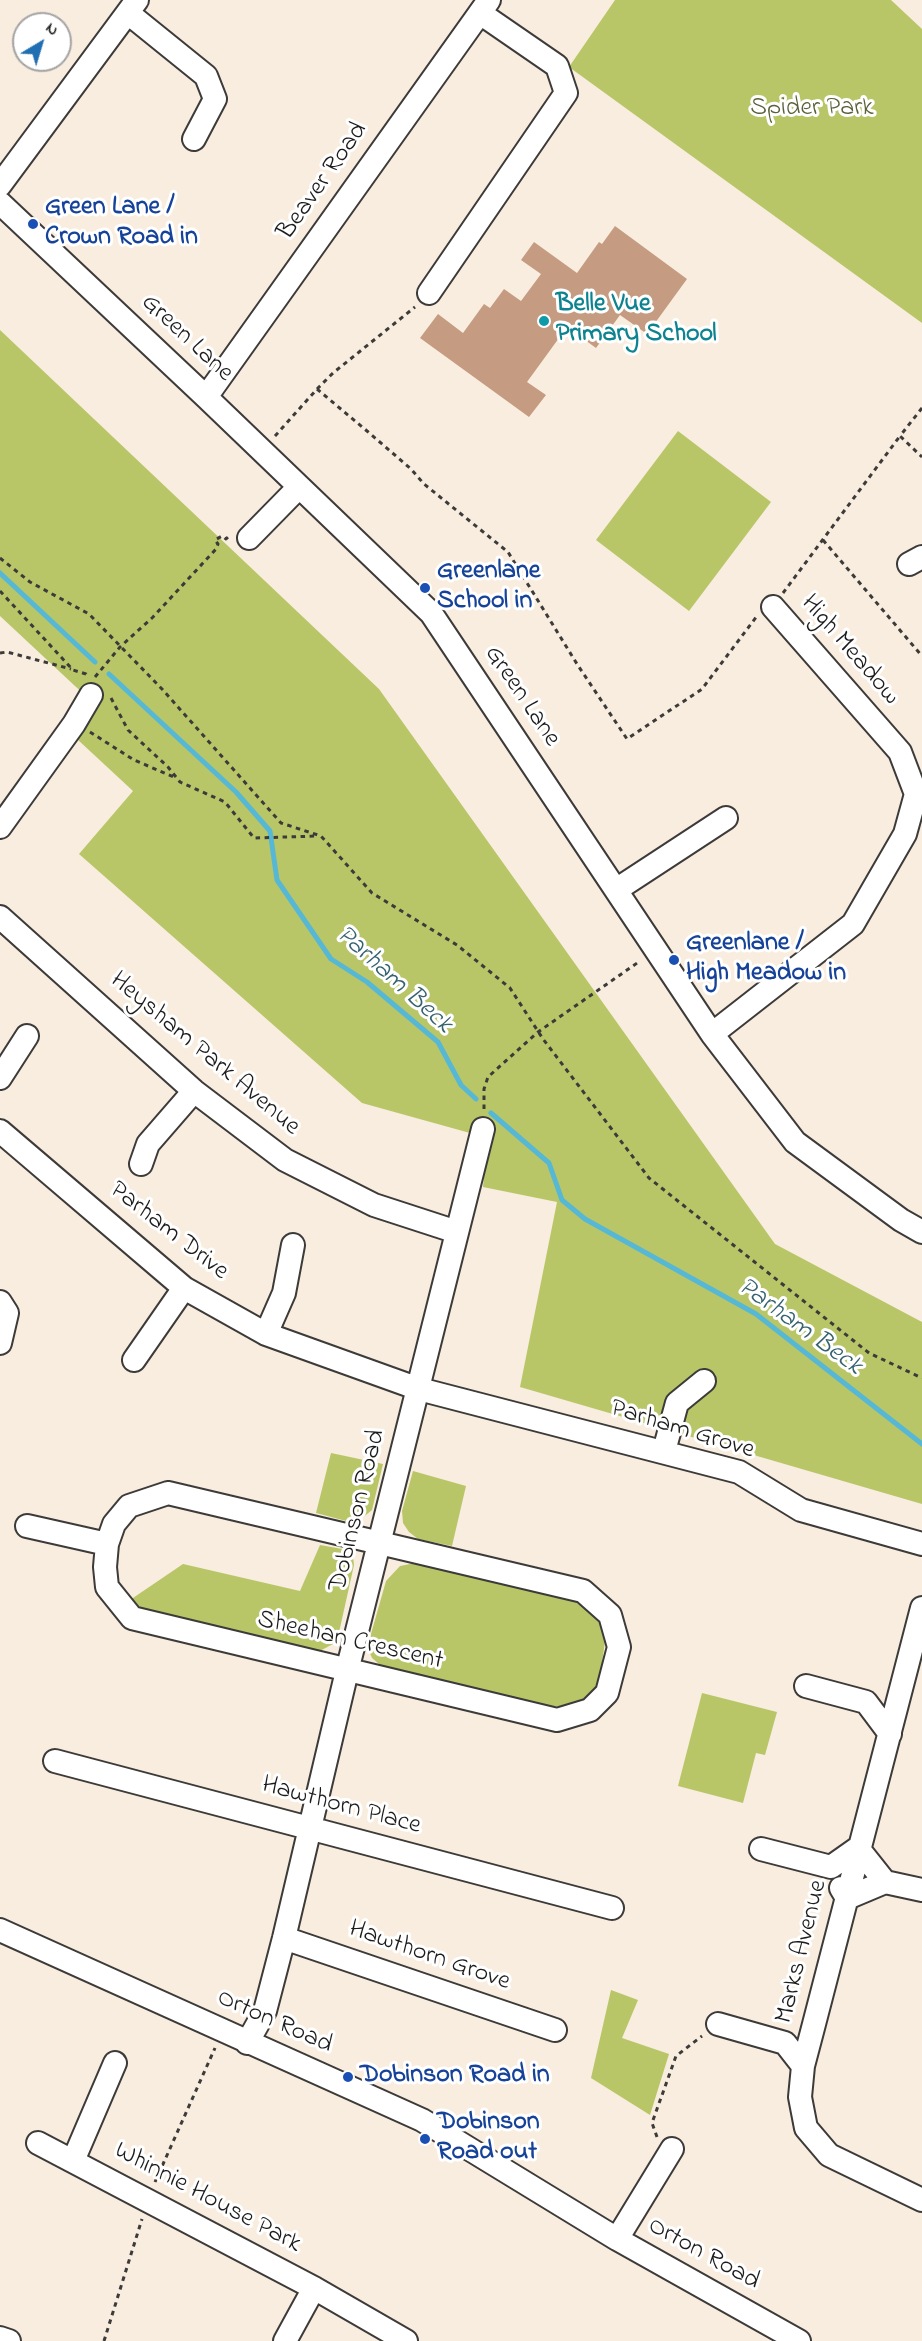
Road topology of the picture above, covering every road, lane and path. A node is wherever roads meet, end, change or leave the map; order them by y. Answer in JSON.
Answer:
{"nodes":[{"id":1,"x":484,"y":6,"type":"edge"},
{"id":2,"x":132,"y":7,"type":"edge"},
{"id":3,"x":194,"y":139,"type":"dead end"},
{"id":4,"x":0,"y":185,"type":"edge"},
{"id":5,"x":0,"y":203,"type":"edge"},
{"id":6,"x":429,"y":293,"type":"joint"},
{"id":7,"x":317,"y":389,"type":"junction"},
{"id":8,"x":206,"y":397,"type":"junction"},
{"id":9,"x":922,"y":408,"type":"edge"},
{"id":10,"x":900,"y":436,"type":"junction"},
{"id":11,"x":270,"y":440,"type":"dead end"},
{"id":12,"x":922,"y":458,"type":"edge"},
{"id":13,"x":299,"y":487,"type":"junction"},
{"id":14,"x":241,"y":535,"type":"joint"},
{"id":15,"x":823,"y":540,"type":"junction"},
{"id":16,"x":0,"y":558,"type":"edge"},
{"id":17,"x":0,"y":591,"type":"edge"},
{"id":18,"x":773,"y":607,"type":"junction"},
{"id":19,"x":120,"y":647,"type":"junction"},
{"id":20,"x":0,"y":653,"type":"edge"},
{"id":21,"x":922,"y":656,"type":"edge"},
{"id":22,"x":73,"y":670,"type":"junction"},
{"id":23,"x":98,"y":672,"type":"dead end"},
{"id":24,"x":98,"y":687,"type":"junction"},
{"id":25,"x":74,"y":724,"type":"junction"},
{"id":26,"x":175,"y":777,"type":"junction"},
{"id":27,"x":726,"y":818,"type":"dead end"},
{"id":28,"x":0,"y":827,"type":"edge"},
{"id":29,"x":321,"y":836,"type":"junction"},
{"id":30,"x":616,"y":890,"type":"junction"},
{"id":31,"x":0,"y":917,"type":"edge"},
{"id":32,"x":656,"y":950,"type":"junction"},
{"id":33,"x":538,"y":1032,"type":"junction"},
{"id":34,"x":712,"y":1034,"type":"junction"},
{"id":35,"x":27,"y":1036,"type":"dead end"},
{"id":36,"x":0,"y":1078,"type":"edge"},
{"id":37,"x":194,"y":1092,"type":"junction"},
{"id":38,"x":483,"y":1129,"type":"joint"},
{"id":39,"x":0,"y":1131,"type":"edge"},
{"id":40,"x":141,"y":1164,"type":"dead end"},
{"id":41,"x":922,"y":1232,"type":"edge"},
{"id":42,"x":457,"y":1233,"type":"junction"},
{"id":43,"x":293,"y":1245,"type":"dead end"},
{"id":44,"x":184,"y":1288,"type":"junction"},
{"id":45,"x":0,"y":1302,"type":"edge"},
{"id":46,"x":266,"y":1334,"type":"junction"},
{"id":47,"x":0,"y":1343,"type":"edge"},
{"id":48,"x":134,"y":1360,"type":"dead end"},
{"id":49,"x":922,"y":1378,"type":"edge"},
{"id":50,"x":704,"y":1381,"type":"dead end"},
{"id":51,"x":419,"y":1389,"type":"junction"},
{"id":52,"x":664,"y":1451,"type":"junction"},
{"id":53,"x":27,"y":1526,"type":"dead end"},
{"id":54,"x":108,"y":1544,"type":"junction"},
{"id":55,"x":380,"y":1544,"type":"junction"},
{"id":56,"x":922,"y":1544,"type":"edge"},
{"id":57,"x":922,"y":1608,"type":"edge"},
{"id":58,"x":916,"y":1653,"type":"edge"},
{"id":59,"x":347,"y":1671,"type":"junction"},
{"id":60,"x":903,"y":1682,"type":"junction"},
{"id":61,"x":806,"y":1686,"type":"dead end"},
{"id":62,"x":866,"y":1702,"type":"junction"},
{"id":63,"x":890,"y":1734,"type":"junction"},
{"id":64,"x":55,"y":1761,"type":"dead end"},
{"id":65,"x":310,"y":1828,"type":"junction"},
{"id":66,"x":858,"y":1848,"type":"junction"},
{"id":67,"x":760,"y":1849,"type":"dead end"},
{"id":68,"x":831,"y":1867,"type":"junction"},
{"id":69,"x":885,"y":1882,"type":"junction"},
{"id":70,"x":922,"y":1890,"type":"edge"},
{"id":71,"x":847,"y":1898,"type":"junction"},
{"id":72,"x":612,"y":1908,"type":"dead end"},
{"id":73,"x":0,"y":1930,"type":"edge"},
{"id":74,"x":284,"y":1938,"type":"junction"},
{"id":75,"x":718,"y":2024,"type":"joint"},
{"id":76,"x":813,"y":2028,"type":"junction"},
{"id":77,"x":555,"y":2030,"type":"dead end"},
{"id":78,"x":222,"y":2032,"type":"junction"},
{"id":79,"x":247,"y":2043,"type":"junction"},
{"id":80,"x":785,"y":2043,"type":"junction"},
{"id":81,"x":115,"y":2063,"type":"dead end"},
{"id":82,"x":803,"y":2066,"type":"junction"},
{"id":83,"x":38,"y":2143,"type":"dead end"},
{"id":84,"x":672,"y":2149,"type":"joint"},
{"id":85,"x":73,"y":2161,"type":"junction"},
{"id":86,"x":147,"y":2200,"type":"junction"},
{"id":87,"x":922,"y":2200,"type":"edge"},
{"id":88,"x":617,"y":2239,"type":"junction"},
{"id":89,"x":314,"y":2288,"type":"junction"},
{"id":90,"x":0,"y":2338,"type":"edge"},
{"id":91,"x":9,"y":2341,"type":"edge"},
{"id":92,"x":104,"y":2341,"type":"edge"},
{"id":93,"x":285,"y":2341,"type":"edge"},
{"id":94,"x":406,"y":2341,"type":"edge"},
{"id":95,"x":798,"y":2341,"type":"edge"}],
"edges":[{"from":1,"to":6,"type":"street"},
{"from":1,"to":8,"type":"street","name":"Beaver Road"},
{"from":2,"to":3,"type":"street"},
{"from":2,"to":4,"type":"street"},
{"from":5,"to":8,"type":"street","name":"Green Lane"},
{"from":6,"to":7,"type":"path"},
{"from":7,"to":11,"type":"path"},
{"from":7,"to":18,"type":"path"},
{"from":8,"to":13,"type":"street","name":"Green Lane"},
{"from":9,"to":10,"type":"path"},
{"from":10,"to":12,"type":"path"},
{"from":10,"to":15,"type":"path"},
{"from":13,"to":14,"type":"street"},
{"from":13,"to":30,"type":"street","name":"Green Lane"},
{"from":14,"to":19,"type":"path"},
{"from":15,"to":18,"type":"path"},
{"from":15,"to":21,"type":"path"},
{"from":16,"to":19,"type":"path"},
{"from":17,"to":22,"type":"path"},
{"from":18,"to":34,"type":"street","name":"High Meadow"},
{"from":19,"to":29,"type":"path"},
{"from":20,"to":22,"type":"path"},
{"from":22,"to":24,"type":"path"},
{"from":23,"to":24,"type":"path"},
{"from":24,"to":25,"type":"street"},
{"from":24,"to":26,"type":"path"},
{"from":25,"to":26,"type":"path"},
{"from":25,"to":28,"type":"street"},
{"from":26,"to":29,"type":"path"},
{"from":27,"to":30,"type":"street"},
{"from":29,"to":33,"type":"path"},
{"from":30,"to":32,"type":"street","name":"Green Lane"},
{"from":31,"to":37,"type":"street","name":"Heysham Park Avenue"},
{"from":32,"to":33,"type":"path"},
{"from":32,"to":34,"type":"street","name":"Green Lane"},
{"from":33,"to":38,"type":"path"},
{"from":33,"to":49,"type":"path"},
{"from":34,"to":41,"type":"street","name":"Green Lane"},
{"from":35,"to":36,"type":"street"},
{"from":37,"to":40,"type":"street"},
{"from":37,"to":42,"type":"street","name":"Heysham Park Avenue"},
{"from":38,"to":42,"type":"street","name":"Dobinson Road"},
{"from":39,"to":44,"type":"street","name":"Parham Drive"},
{"from":42,"to":51,"type":"street","name":"Dobinson Road"},
{"from":43,"to":46,"type":"street"},
{"from":44,"to":46,"type":"street","name":"Parham Drive"},
{"from":44,"to":48,"type":"street"},
{"from":45,"to":47,"type":"street"},
{"from":46,"to":51,"type":"street","name":"Parham Drive"},
{"from":50,"to":52,"type":"street"},
{"from":51,"to":52,"type":"street","name":"Parham Grove"},
{"from":51,"to":55,"type":"street","name":"Dobinson Road"},
{"from":52,"to":56,"type":"street","name":"Parham Grove"},
{"from":53,"to":54,"type":"street"},
{"from":54,"to":55,"type":"street","name":"Sheehan Crescent"},
{"from":54,"to":59,"type":"street","name":"Sheehan Crescent"},
{"from":55,"to":59,"type":"street","name":"Dobinson Road"},
{"from":55,"to":59,"type":"street","name":"Sheehan Crescent"},
{"from":57,"to":58,"type":"street","name":"Marks Avenue"},
{"from":58,"to":60,"type":"street","name":"Marks Avenue"},
{"from":59,"to":65,"type":"street","name":"Dobinson Road"},
{"from":60,"to":62,"type":"street"},
{"from":60,"to":63,"type":"street","name":"Marks Avenue"},
{"from":61,"to":62,"type":"street"},
{"from":62,"to":63,"type":"street"},
{"from":63,"to":66,"type":"street","name":"Marks Avenue"},
{"from":64,"to":65,"type":"street","name":"Hawthorn Place"},
{"from":65,"to":72,"type":"street","name":"Hawthorn Place"},
{"from":65,"to":74,"type":"street","name":"Dobinson Road"},
{"from":66,"to":68,"type":"street"},
{"from":66,"to":69,"type":"street"},
{"from":66,"to":71,"type":"street","name":"Marks Avenue"},
{"from":67,"to":68,"type":"street"},
{"from":68,"to":71,"type":"street"},
{"from":69,"to":70,"type":"street"},
{"from":69,"to":71,"type":"street"},
{"from":71,"to":76,"type":"street","name":"Marks Avenue"},
{"from":73,"to":78,"type":"street","name":"Orton Road"},
{"from":74,"to":77,"type":"street","name":"Hawthorn Grove"},
{"from":74,"to":79,"type":"street","name":"Dobinson Road"},
{"from":75,"to":80,"type":"street"},
{"from":75,"to":84,"type":"path"},
{"from":76,"to":80,"type":"street"},
{"from":76,"to":82,"type":"street","name":"Marks Avenue"},
{"from":78,"to":79,"type":"street","name":"Orton Road"},
{"from":78,"to":86,"type":"path"},
{"from":79,"to":88,"type":"street","name":"Orton Road"},
{"from":80,"to":82,"type":"street"},
{"from":81,"to":85,"type":"street","name":"Whinnie House Park"},
{"from":82,"to":87,"type":"street","name":"Marks Avenue"},
{"from":83,"to":85,"type":"street","name":"Whinnie House Park"},
{"from":84,"to":88,"type":"street"},
{"from":85,"to":86,"type":"street","name":"Whinnie House Park"},
{"from":86,"to":89,"type":"street","name":"Whinnie House Park"},
{"from":86,"to":92,"type":"path"},
{"from":88,"to":95,"type":"street","name":"Orton Road"},
{"from":89,"to":93,"type":"street"},
{"from":89,"to":94,"type":"street","name":"Whinnie House Park"},
{"from":90,"to":91,"type":"street"}]}
